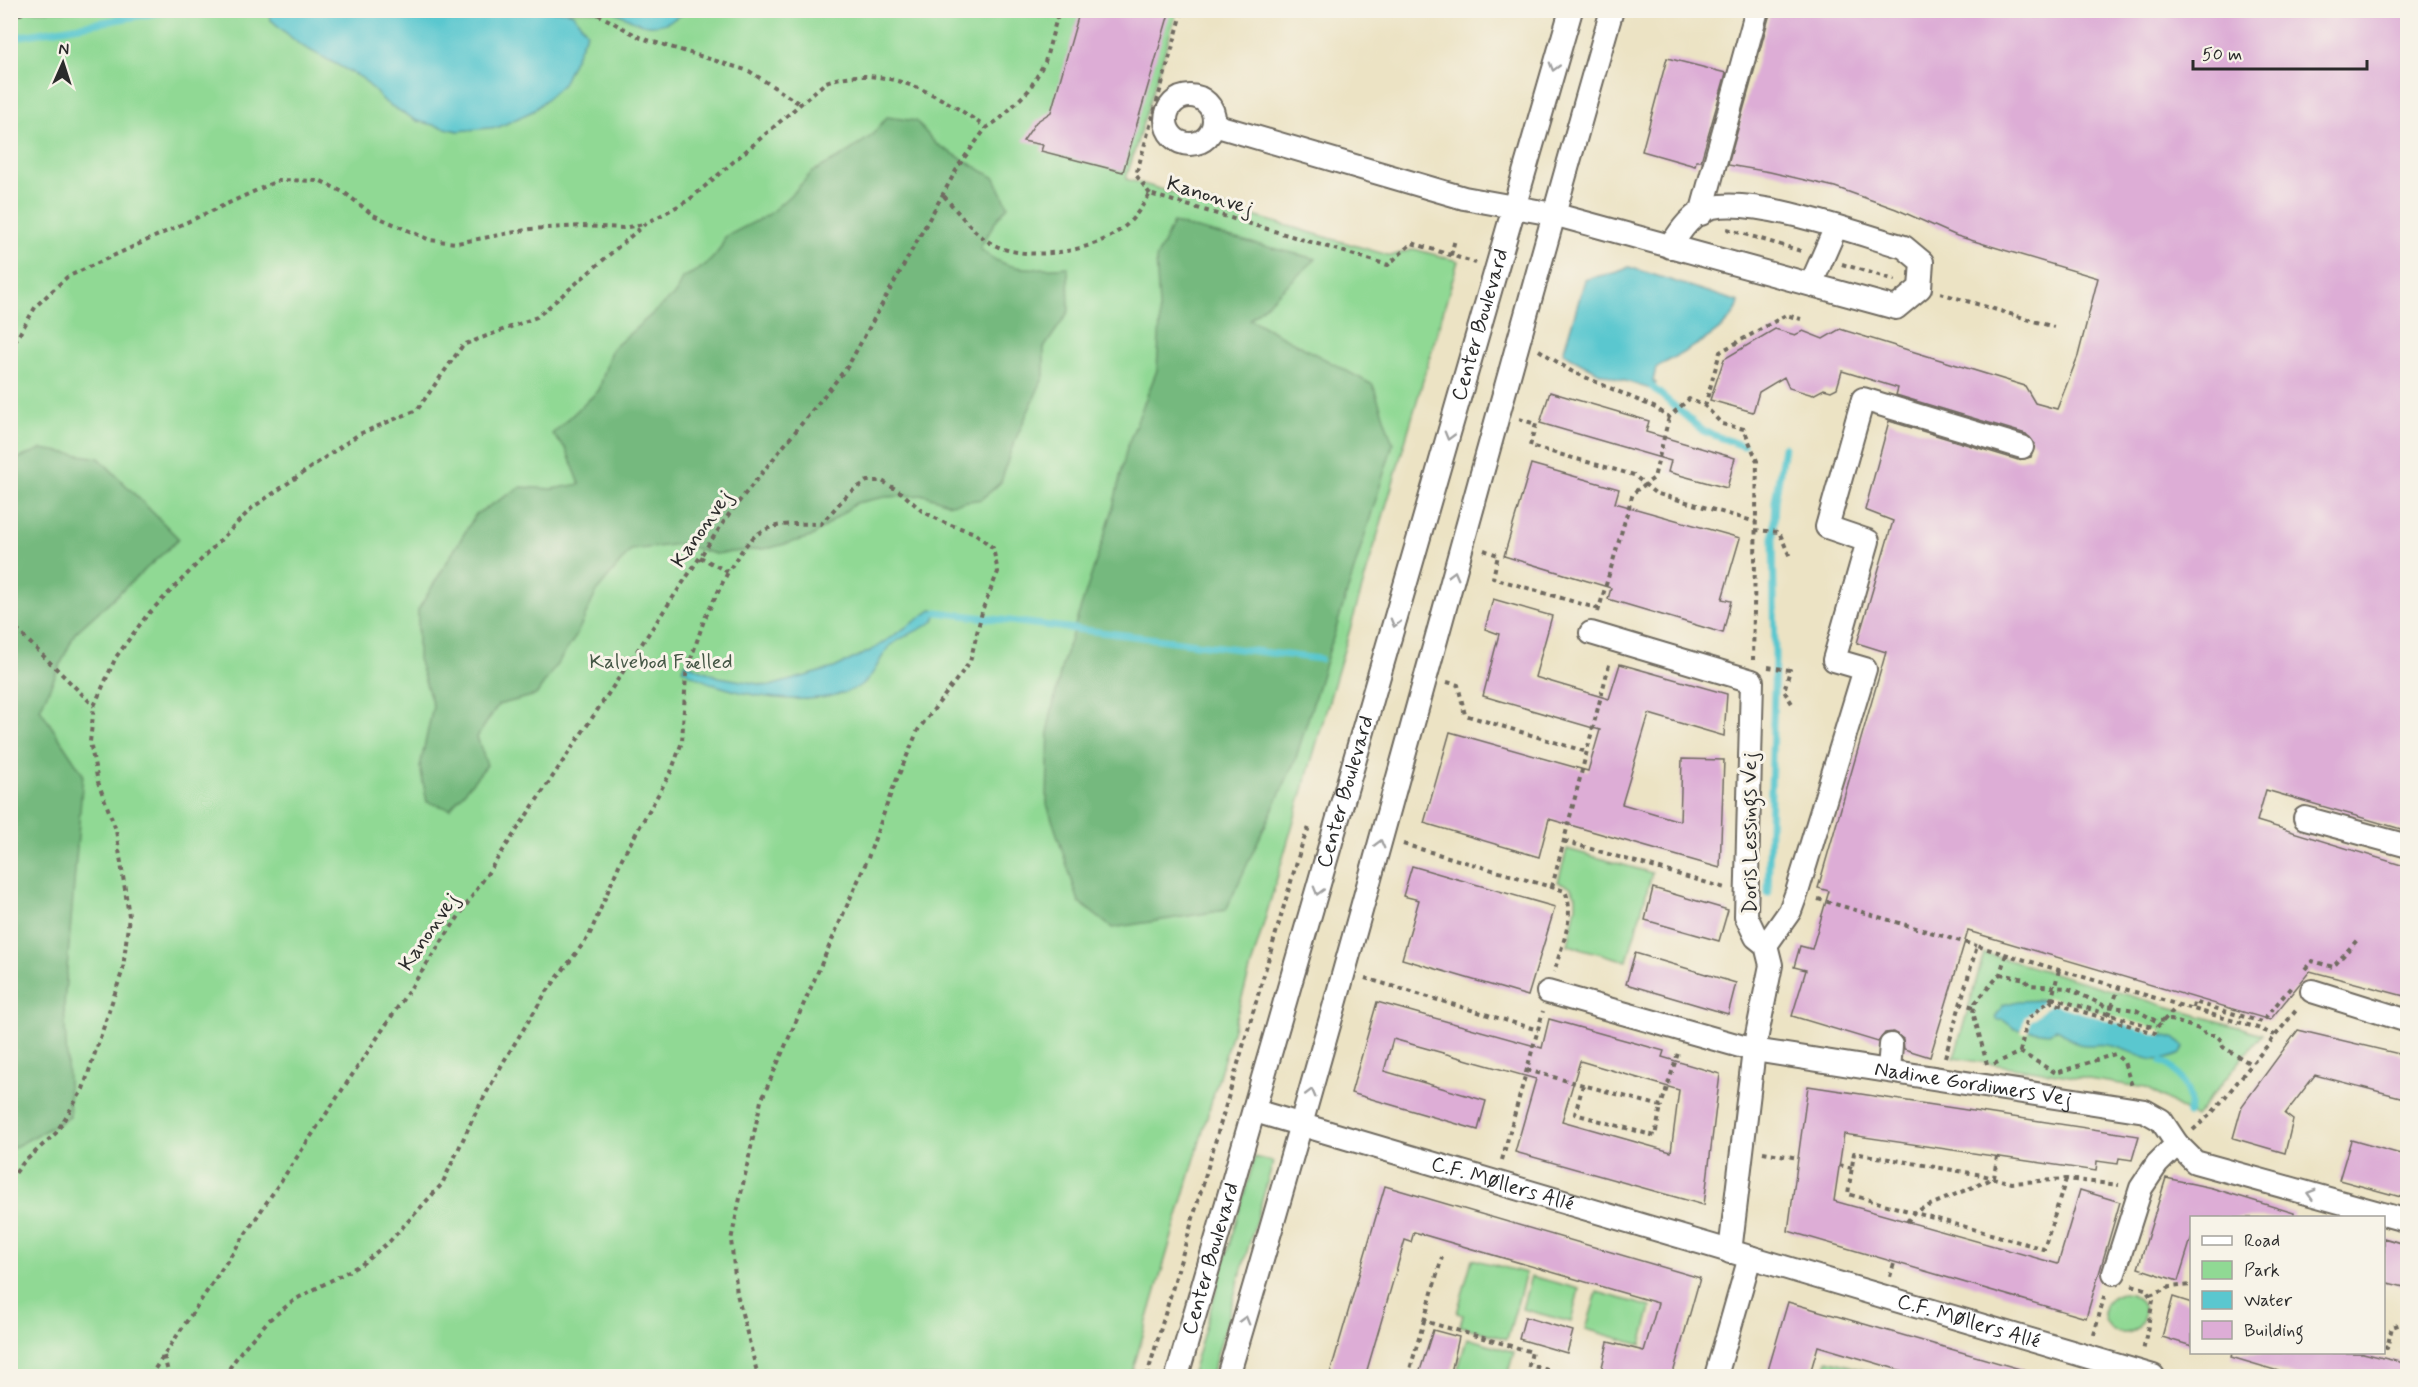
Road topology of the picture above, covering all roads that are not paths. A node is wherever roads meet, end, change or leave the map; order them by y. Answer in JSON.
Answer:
{"nodes":[{"id":1,"x":1570,"y":10,"type":"edge"},
{"id":2,"x":1612,"y":10,"type":"edge"},
{"id":3,"x":1757,"y":10,"type":"edge"},
{"id":4,"x":1214,"y":125,"type":"junction"},
{"id":5,"x":1514,"y":207,"type":"junction"},
{"id":6,"x":1553,"y":214,"type":"junction"},
{"id":7,"x":1701,"y":214,"type":"junction"},
{"id":8,"x":1836,"y":227,"type":"junction"},
{"id":9,"x":1670,"y":247,"type":"junction"},
{"id":10,"x":1811,"y":284,"type":"junction"},
{"id":11,"x":2022,"y":447,"type":"dead end"},
{"id":12,"x":1591,"y":633,"type":"road end"},
{"id":13,"x":2305,"y":818,"type":"dead end"},
{"id":14,"x":2408,"y":846,"type":"edge"},
{"id":15,"x":1766,"y":945,"type":"junction"},
{"id":16,"x":2312,"y":991,"type":"road end"},
{"id":17,"x":1548,"y":992,"type":"road end"},
{"id":18,"x":2408,"y":1021,"type":"edge"},
{"id":19,"x":1891,"y":1046,"type":"dead end"},
{"id":20,"x":1754,"y":1050,"type":"junction"},
{"id":21,"x":1889,"y":1069,"type":"junction"},
{"id":22,"x":1255,"y":1111,"type":"junction"},
{"id":23,"x":1302,"y":1125,"type":"junction"},
{"id":24,"x":2177,"y":1144,"type":"junction"},
{"id":25,"x":2408,"y":1221,"type":"edge"},
{"id":26,"x":1740,"y":1254,"type":"junction"},
{"id":27,"x":2113,"y":1276,"type":"road end"},
{"id":28,"x":2145,"y":1374,"type":"edge"},
{"id":29,"x":1177,"y":1377,"type":"edge"},
{"id":30,"x":1228,"y":1377,"type":"edge"},
{"id":31,"x":1716,"y":1377,"type":"edge"}],
"edges":[{"from":1,"to":5,"type":"street","name":"Center Boulevard","one_way":true},
{"from":2,"to":6,"type":"street","name":"Center Boulevard"},
{"from":3,"to":7,"type":"street"},
{"from":4,"to":4,"type":"street"},
{"from":4,"to":5,"type":"street"},
{"from":5,"to":6,"type":"street"},
{"from":5,"to":22,"type":"street","name":"Center Boulevard","one_way":true},
{"from":6,"to":9,"type":"street"},
{"from":23,"to":6,"type":"street","name":"Center Boulevard","one_way":true},
{"from":7,"to":8,"type":"street"},
{"from":7,"to":9,"type":"street"},
{"from":8,"to":10,"type":"street"},
{"from":8,"to":10,"type":"street"},
{"from":9,"to":10,"type":"street"},
{"from":11,"to":15,"type":"street"},
{"from":12,"to":15,"type":"street","name":"Doris Lessings Vej"},
{"from":13,"to":14,"type":"street"},
{"from":15,"to":20,"type":"street","name":"Doris Lessings Vej"},
{"from":16,"to":18,"type":"street"},
{"from":17,"to":20,"type":"street","name":"Nadine Gordimers Vej"},
{"from":19,"to":21,"type":"street"},
{"from":20,"to":21,"type":"street","name":"Nadine Gordimers Vej"},
{"from":20,"to":26,"type":"street","name":"Doris Lessings Vej"},
{"from":21,"to":24,"type":"street","name":"Nadine Gordimers Vej"},
{"from":22,"to":23,"type":"street","name":"C.F. Møllers Allé"},
{"from":22,"to":29,"type":"street","name":"Center Boulevard"},
{"from":23,"to":26,"type":"street","name":"C.F. Møllers Allé"},
{"from":30,"to":23,"type":"street","name":"Center Boulevard","one_way":true},
{"from":25,"to":24,"type":"street","name":"Nadine Gordimers Vej","one_way":true},
{"from":24,"to":27,"type":"street"},
{"from":26,"to":28,"type":"street","name":"C.F. Møllers Allé"},
{"from":26,"to":31,"type":"street"}]}
